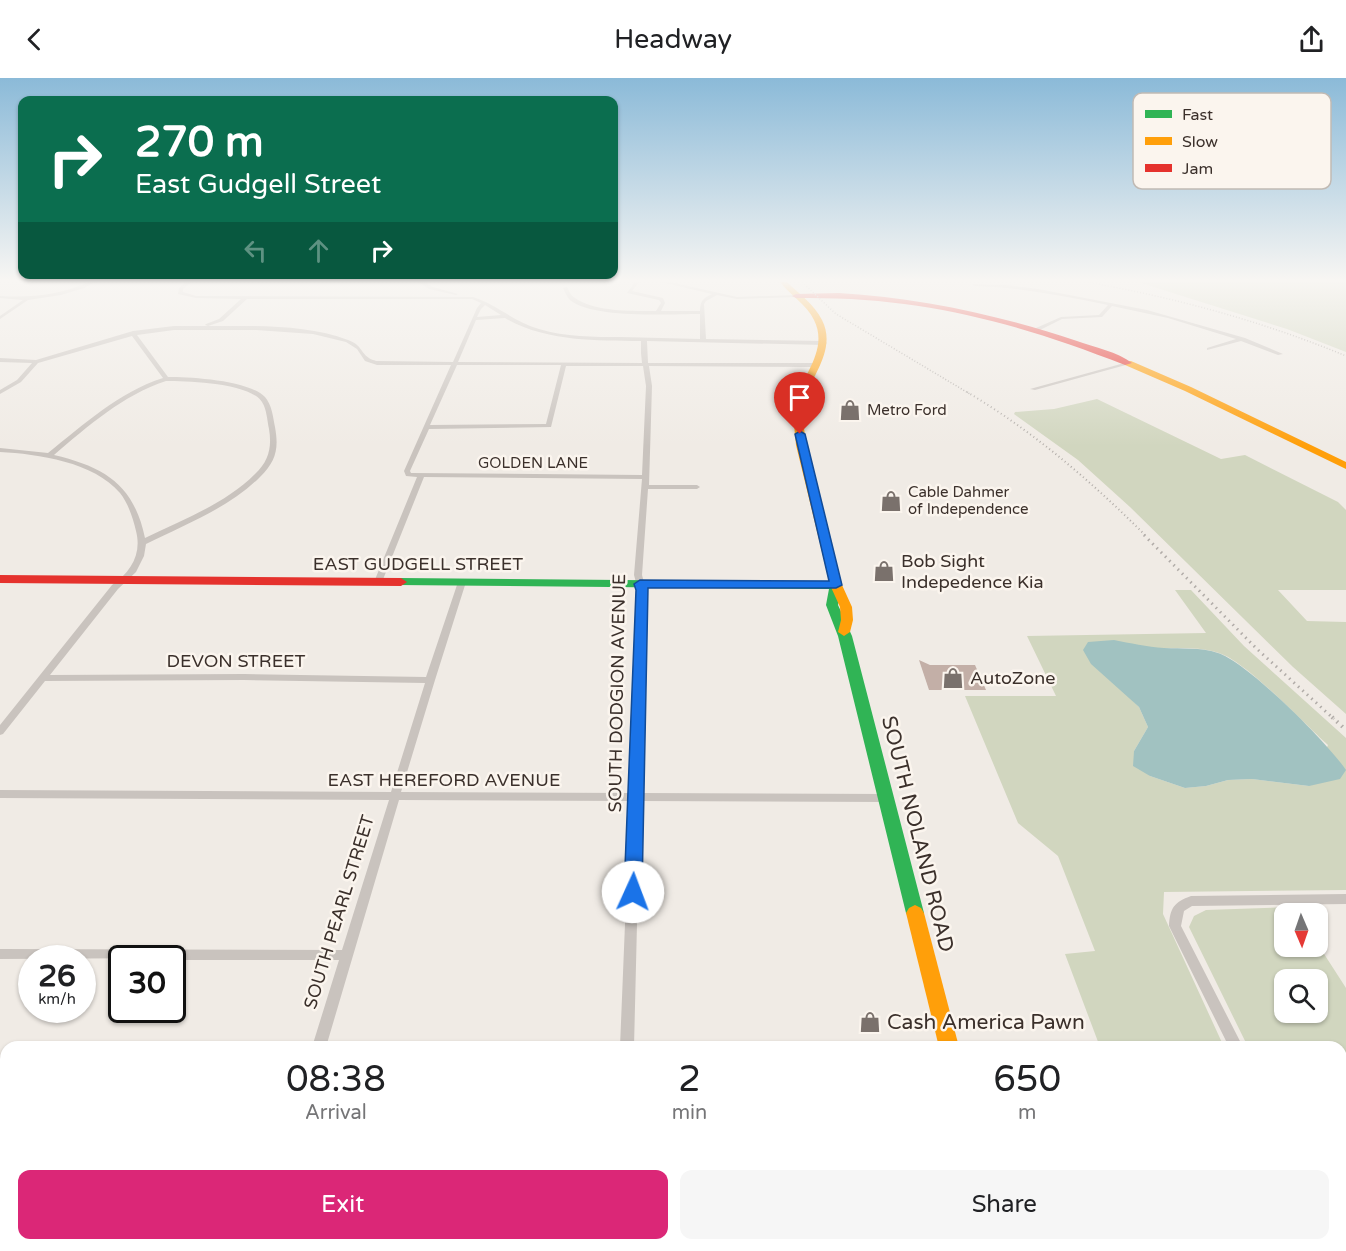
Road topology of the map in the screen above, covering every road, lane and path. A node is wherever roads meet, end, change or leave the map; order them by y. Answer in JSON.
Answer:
{"nodes":[{"id":1,"x":121,"y":337,"type":"edge"},
{"id":2,"x":137,"y":337,"type":"edge"},
{"id":3,"x":332,"y":337,"type":"edge"},
{"id":4,"x":466,"y":337,"type":"edge"},
{"id":5,"x":574,"y":337,"type":"edge"},
{"id":6,"x":703,"y":337,"type":"edge"},
{"id":7,"x":823,"y":337,"type":"edge"},
{"id":8,"x":1061,"y":337,"type":"edge"},
{"id":9,"x":1236,"y":337,"type":"edge"},
{"id":10,"x":1243,"y":339,"type":"junction"},
{"id":11,"x":644,"y":341,"type":"junction"},
{"id":12,"x":703,"y":341,"type":"junction"},
{"id":13,"x":824,"y":343,"type":"junction"},
{"id":14,"x":1209,"y":349,"type":"dead end"},
{"id":15,"x":1280,"y":354,"type":"dead end"},
{"id":16,"x":0,"y":360,"type":"edge"},
{"id":17,"x":36,"y":362,"type":"junction"},
{"id":18,"x":454,"y":362,"type":"junction"},
{"id":19,"x":564,"y":363,"type":"junction"},
{"id":20,"x":645,"y":363,"type":"junction"},
{"id":21,"x":1130,"y":363,"type":"junction"},
{"id":22,"x":817,"y":364,"type":"junction"},
{"id":23,"x":166,"y":379,"type":"junction"},
{"id":24,"x":1033,"y":389,"type":"dead end"},
{"id":25,"x":0,"y":392,"type":"edge"},
{"id":26,"x":427,"y":427,"type":"junction"},
{"id":27,"x":0,"y":450,"type":"edge"},
{"id":28,"x":50,"y":455,"type":"junction"},
{"id":29,"x":1346,"y":466,"type":"edge"},
{"id":30,"x":421,"y":476,"type":"junction"},
{"id":31,"x":645,"y":482,"type":"junction"},
{"id":32,"x":697,"y":487,"type":"dead end"},
{"id":33,"x":143,"y":542,"type":"junction"},
{"id":34,"x":0,"y":579,"type":"edge"},
{"id":35,"x":126,"y":580,"type":"junction"},
{"id":36,"x":378,"y":582,"type":"junction"},
{"id":37,"x":462,"y":582,"type":"junction"},
{"id":38,"x":640,"y":584,"type":"junction"},
{"id":39,"x":836,"y":585,"type":"junction"},
{"id":40,"x":43,"y":678,"type":"junction"},
{"id":41,"x":430,"y":680,"type":"junction"},
{"id":42,"x":0,"y":732,"type":"edge"},
{"id":43,"x":0,"y":794,"type":"edge"},
{"id":44,"x":395,"y":797,"type":"junction"},
{"id":45,"x":636,"y":798,"type":"junction"},
{"id":46,"x":888,"y":798,"type":"junction"},
{"id":47,"x":1346,"y":899,"type":"edge"},
{"id":48,"x":0,"y":954,"type":"edge"},
{"id":49,"x":346,"y":955,"type":"junction"},
{"id":50,"x":321,"y":1041,"type":"edge"},
{"id":51,"x":627,"y":1041,"type":"edge"},
{"id":52,"x":948,"y":1041,"type":"edge"},
{"id":53,"x":1233,"y":1041,"type":"edge"}],
"edges":[{"from":1,"to":17,"type":"street"},
{"from":2,"to":23,"type":"street"},
{"from":3,"to":18,"type":"street"},
{"from":4,"to":18,"type":"street"},
{"from":5,"to":11,"type":"street"},
{"from":6,"to":12,"type":"street"},
{"from":7,"to":13,"type":"street"},
{"from":8,"to":21,"type":"street"},
{"from":9,"to":10,"type":"street"},
{"from":10,"to":14,"type":"street"},
{"from":10,"to":15,"type":"street"},
{"from":11,"to":12,"type":"street"},
{"from":11,"to":20,"type":"street","name":"SOUTH DODGION AVENUE"},
{"from":12,"to":13,"type":"street"},
{"from":13,"to":22,"type":"street","name":"SOUTH NOLAND ROAD"},
{"from":16,"to":17,"type":"street"},
{"from":17,"to":25,"type":"street"},
{"from":18,"to":19,"type":"street"},
{"from":18,"to":26,"type":"street"},
{"from":19,"to":20,"type":"street"},
{"from":19,"to":26,"type":"street"},
{"from":20,"to":22,"type":"street"},
{"from":20,"to":31,"type":"street","name":"SOUTH DODGION AVENUE"},
{"from":21,"to":24,"type":"street"},
{"from":21,"to":29,"type":"street"},
{"from":22,"to":39,"type":"street","name":"SOUTH NOLAND ROAD"},
{"from":23,"to":28,"type":"street"},
{"from":23,"to":33,"type":"street"},
{"from":26,"to":30,"type":"street"},
{"from":27,"to":28,"type":"street"},
{"from":28,"to":33,"type":"street"},
{"from":30,"to":31,"type":"street","name":"GOLDEN LANE"},
{"from":30,"to":36,"type":"street"},
{"from":31,"to":32,"type":"street","name":"GOLDEN LANE"},
{"from":31,"to":38,"type":"street","name":"SOUTH DODGION AVENUE"},
{"from":33,"to":35,"type":"street"},
{"from":34,"to":35,"type":"street","name":"EAST GUDGELL STREET"},
{"from":35,"to":36,"type":"street","name":"EAST GUDGELL STREET"},
{"from":35,"to":40,"type":"street"},
{"from":36,"to":37,"type":"street","name":"EAST GUDGELL STREET"},
{"from":37,"to":38,"type":"street","name":"EAST GUDGELL STREET"},
{"from":37,"to":41,"type":"street","name":"SOUTH PEARL STREET"},
{"from":38,"to":39,"type":"street","name":"EAST GUDGELL STREET"},
{"from":38,"to":45,"type":"street","name":"SOUTH DODGION AVENUE"},
{"from":39,"to":46,"type":"street","name":"SOUTH NOLAND ROAD"},
{"from":40,"to":41,"type":"street","name":"DEVON STREET"},
{"from":40,"to":42,"type":"street"},
{"from":41,"to":44,"type":"street","name":"SOUTH PEARL STREET"},
{"from":43,"to":44,"type":"street","name":"EAST HEREFORD AVENUE"},
{"from":44,"to":45,"type":"street","name":"EAST HEREFORD AVENUE"},
{"from":44,"to":49,"type":"street","name":"SOUTH PEARL STREET"},
{"from":45,"to":46,"type":"street","name":"EAST HEREFORD AVENUE"},
{"from":45,"to":51,"type":"street","name":"SOUTH DODGION AVENUE"},
{"from":46,"to":52,"type":"street","name":"SOUTH NOLAND ROAD"},
{"from":47,"to":53,"type":"street"},
{"from":48,"to":49,"type":"street"},
{"from":49,"to":50,"type":"street","name":"SOUTH PEARL STREET"}]}
